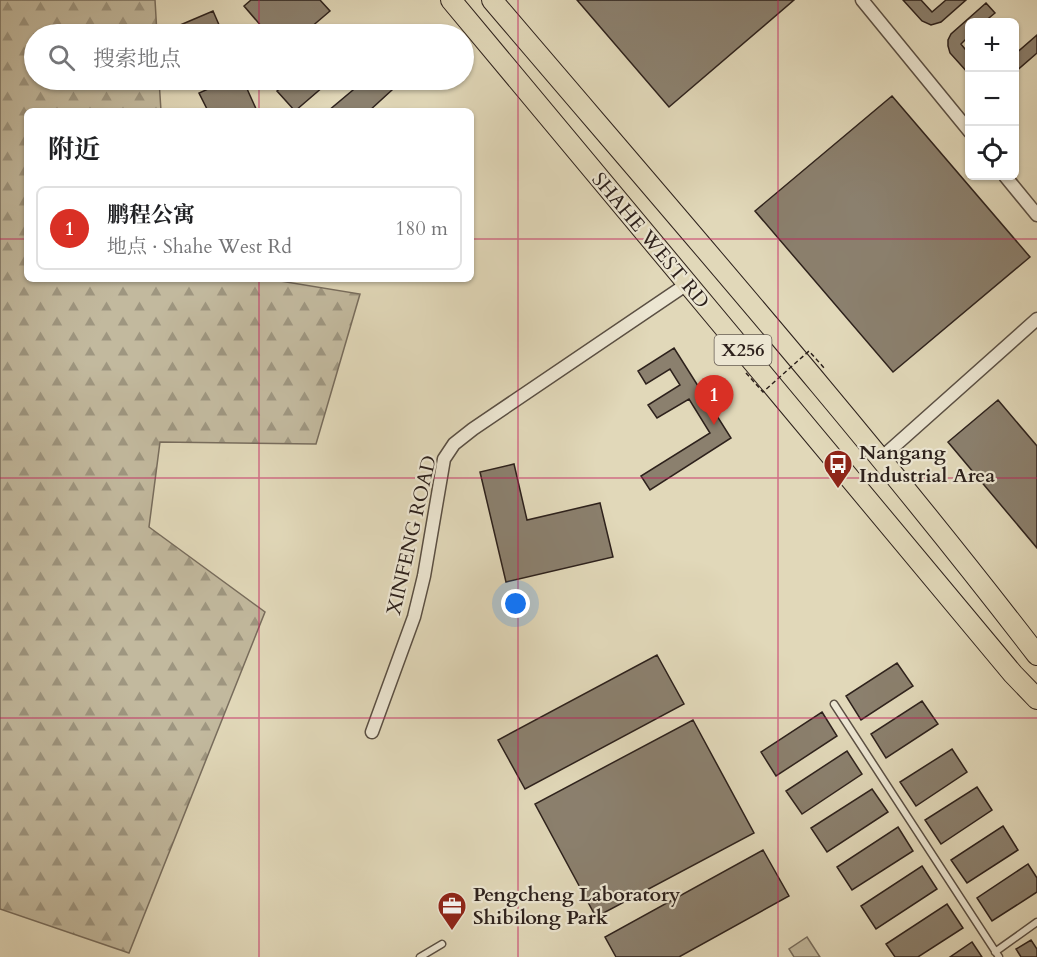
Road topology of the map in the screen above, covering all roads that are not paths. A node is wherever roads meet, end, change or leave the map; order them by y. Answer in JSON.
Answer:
{"nodes":[{"id":1,"x":451,"y":0,"type":"edge"},
{"id":2,"x":492,"y":0,"type":"edge"},
{"id":3,"x":862,"y":0,"type":"edge"},
{"id":4,"x":471,"y":24,"type":"edge"},
{"id":5,"x":474,"y":28,"type":"edge"},
{"id":6,"x":965,"y":127,"type":"edge"},
{"id":7,"x":1008,"y":180,"type":"edge"},
{"id":8,"x":1037,"y":215,"type":"edge"},
{"id":9,"x":687,"y":284,"type":"junction"},
{"id":10,"x":1037,"y":319,"type":"edge"},
{"id":11,"x":880,"y":459,"type":"junction"},
{"id":12,"x":1037,"y":655,"type":"edge"},
{"id":13,"x":1037,"y":699,"type":"edge"},
{"id":14,"x":834,"y":704,"type":"dead end"},
{"id":15,"x":372,"y":732,"type":"dead end"},
{"id":16,"x":1037,"y":922,"type":"edge"},
{"id":17,"x":442,"y":944,"type":"dead end"},
{"id":18,"x":997,"y":954,"type":"edge"},
{"id":19,"x":420,"y":957,"type":"edge"}],
"edges":[{"from":1,"to":4,"type":"main road","name":"SHAHE WEST RD","number":"X256"},
{"from":2,"to":11,"type":"main road","name":"SHAHE WEST RD","number":"X256"},
{"from":3,"to":6,"type":"street"},
{"from":5,"to":9,"type":"main road","name":"SHAHE WEST RD","number":"X256"},
{"from":7,"to":8,"type":"street"},
{"from":9,"to":13,"type":"main road","name":"SHAHE WEST RD","number":"X256"},
{"from":9,"to":15,"type":"street","name":"XINFENG ROAD"},
{"from":10,"to":11,"type":"street"},
{"from":11,"to":12,"type":"main road","name":"SHAHE WEST RD","number":"X256"},
{"from":14,"to":18,"type":"lane"},
{"from":16,"to":18,"type":"lane"},
{"from":17,"to":19,"type":"lane"}]}
